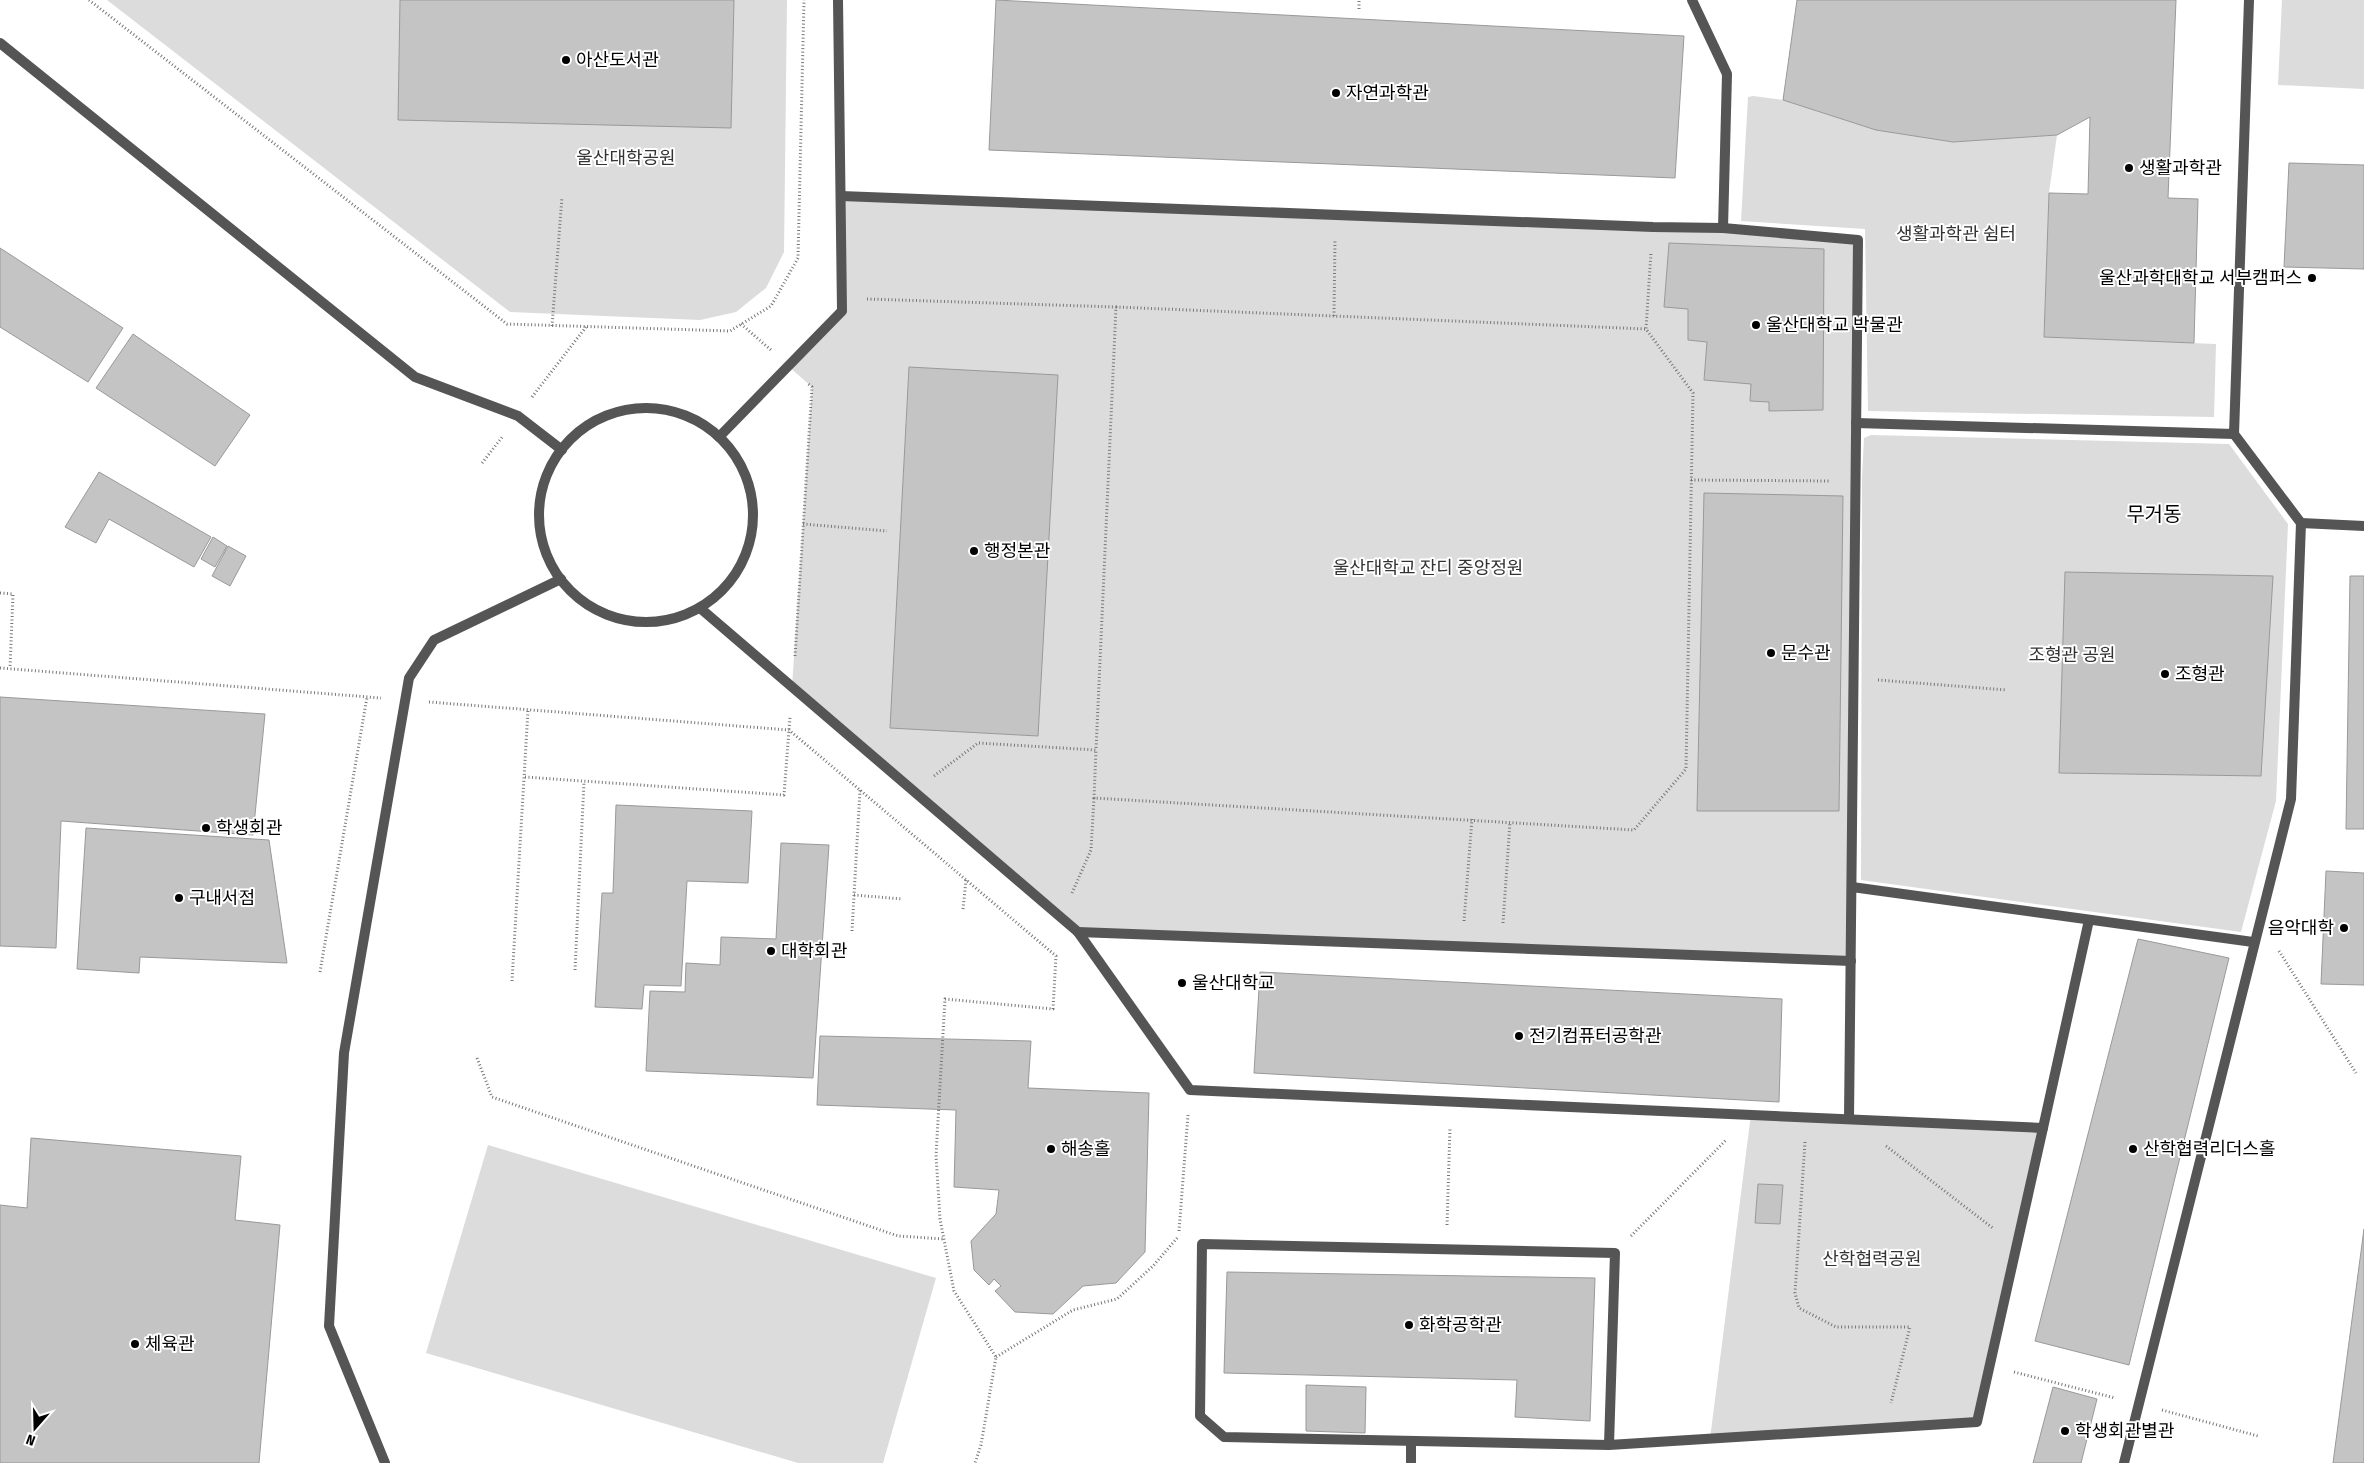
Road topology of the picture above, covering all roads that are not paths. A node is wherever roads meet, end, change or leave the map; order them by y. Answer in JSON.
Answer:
{"nodes":[{"id":1,"x":838,"y":0,"type":"edge"},
{"id":2,"x":1692,"y":0,"type":"edge"},
{"id":3,"x":2249,"y":0,"type":"edge"},
{"id":4,"x":0,"y":43,"type":"edge"},
{"id":5,"x":841,"y":196,"type":"junction"},
{"id":6,"x":1723,"y":228,"type":"junction"},
{"id":7,"x":1856,"y":423,"type":"junction"},
{"id":8,"x":2234,"y":434,"type":"junction"},
{"id":9,"x":719,"y":437,"type":"junction"},
{"id":10,"x":562,"y":450,"type":"junction"},
{"id":11,"x":2301,"y":523,"type":"junction"},
{"id":12,"x":2364,"y":526,"type":"edge"},
{"id":13,"x":561,"y":579,"type":"junction"},
{"id":14,"x":700,"y":608,"type":"junction"},
{"id":15,"x":1852,"y":887,"type":"junction"},
{"id":16,"x":2089,"y":920,"type":"junction"},
{"id":17,"x":1078,"y":932,"type":"junction"},
{"id":18,"x":2253,"y":942,"type":"junction"},
{"id":19,"x":1852,"y":962,"type":"junction"},
{"id":20,"x":1850,"y":1119,"type":"junction"},
{"id":21,"x":2043,"y":1128,"type":"junction"},
{"id":22,"x":1411,"y":1441,"type":"junction"},
{"id":23,"x":1609,"y":1445,"type":"junction"},
{"id":24,"x":386,"y":1463,"type":"edge"},
{"id":25,"x":1412,"y":1463,"type":"edge"},
{"id":26,"x":2124,"y":1463,"type":"edge"}],
"edges":[{"from":1,"to":5,"type":"street"},
{"from":2,"to":6,"type":"street"},
{"from":3,"to":8,"type":"street"},
{"from":4,"to":10,"type":"street"},
{"from":5,"to":6,"type":"street"},
{"from":5,"to":9,"type":"street"},
{"from":6,"to":7,"type":"street"},
{"from":7,"to":8,"type":"street"},
{"from":7,"to":15,"type":"street"},
{"from":8,"to":11,"type":"street"},
{"from":9,"to":10,"type":"street"},
{"from":9,"to":14,"type":"street"},
{"from":10,"to":13,"type":"street"},
{"from":11,"to":12,"type":"street"},
{"from":11,"to":18,"type":"street"},
{"from":13,"to":14,"type":"street"},
{"from":13,"to":24,"type":"street"},
{"from":14,"to":17,"type":"street"},
{"from":15,"to":16,"type":"street"},
{"from":15,"to":19,"type":"street"},
{"from":16,"to":18,"type":"street"},
{"from":16,"to":21,"type":"street"},
{"from":17,"to":19,"type":"street"},
{"from":17,"to":20,"type":"street"},
{"from":18,"to":26,"type":"street"},
{"from":19,"to":20,"type":"street"},
{"from":20,"to":21,"type":"street"},
{"from":21,"to":23,"type":"street"},
{"from":22,"to":23,"type":"street"},
{"from":22,"to":23,"type":"street"},
{"from":22,"to":25,"type":"street"}]}
